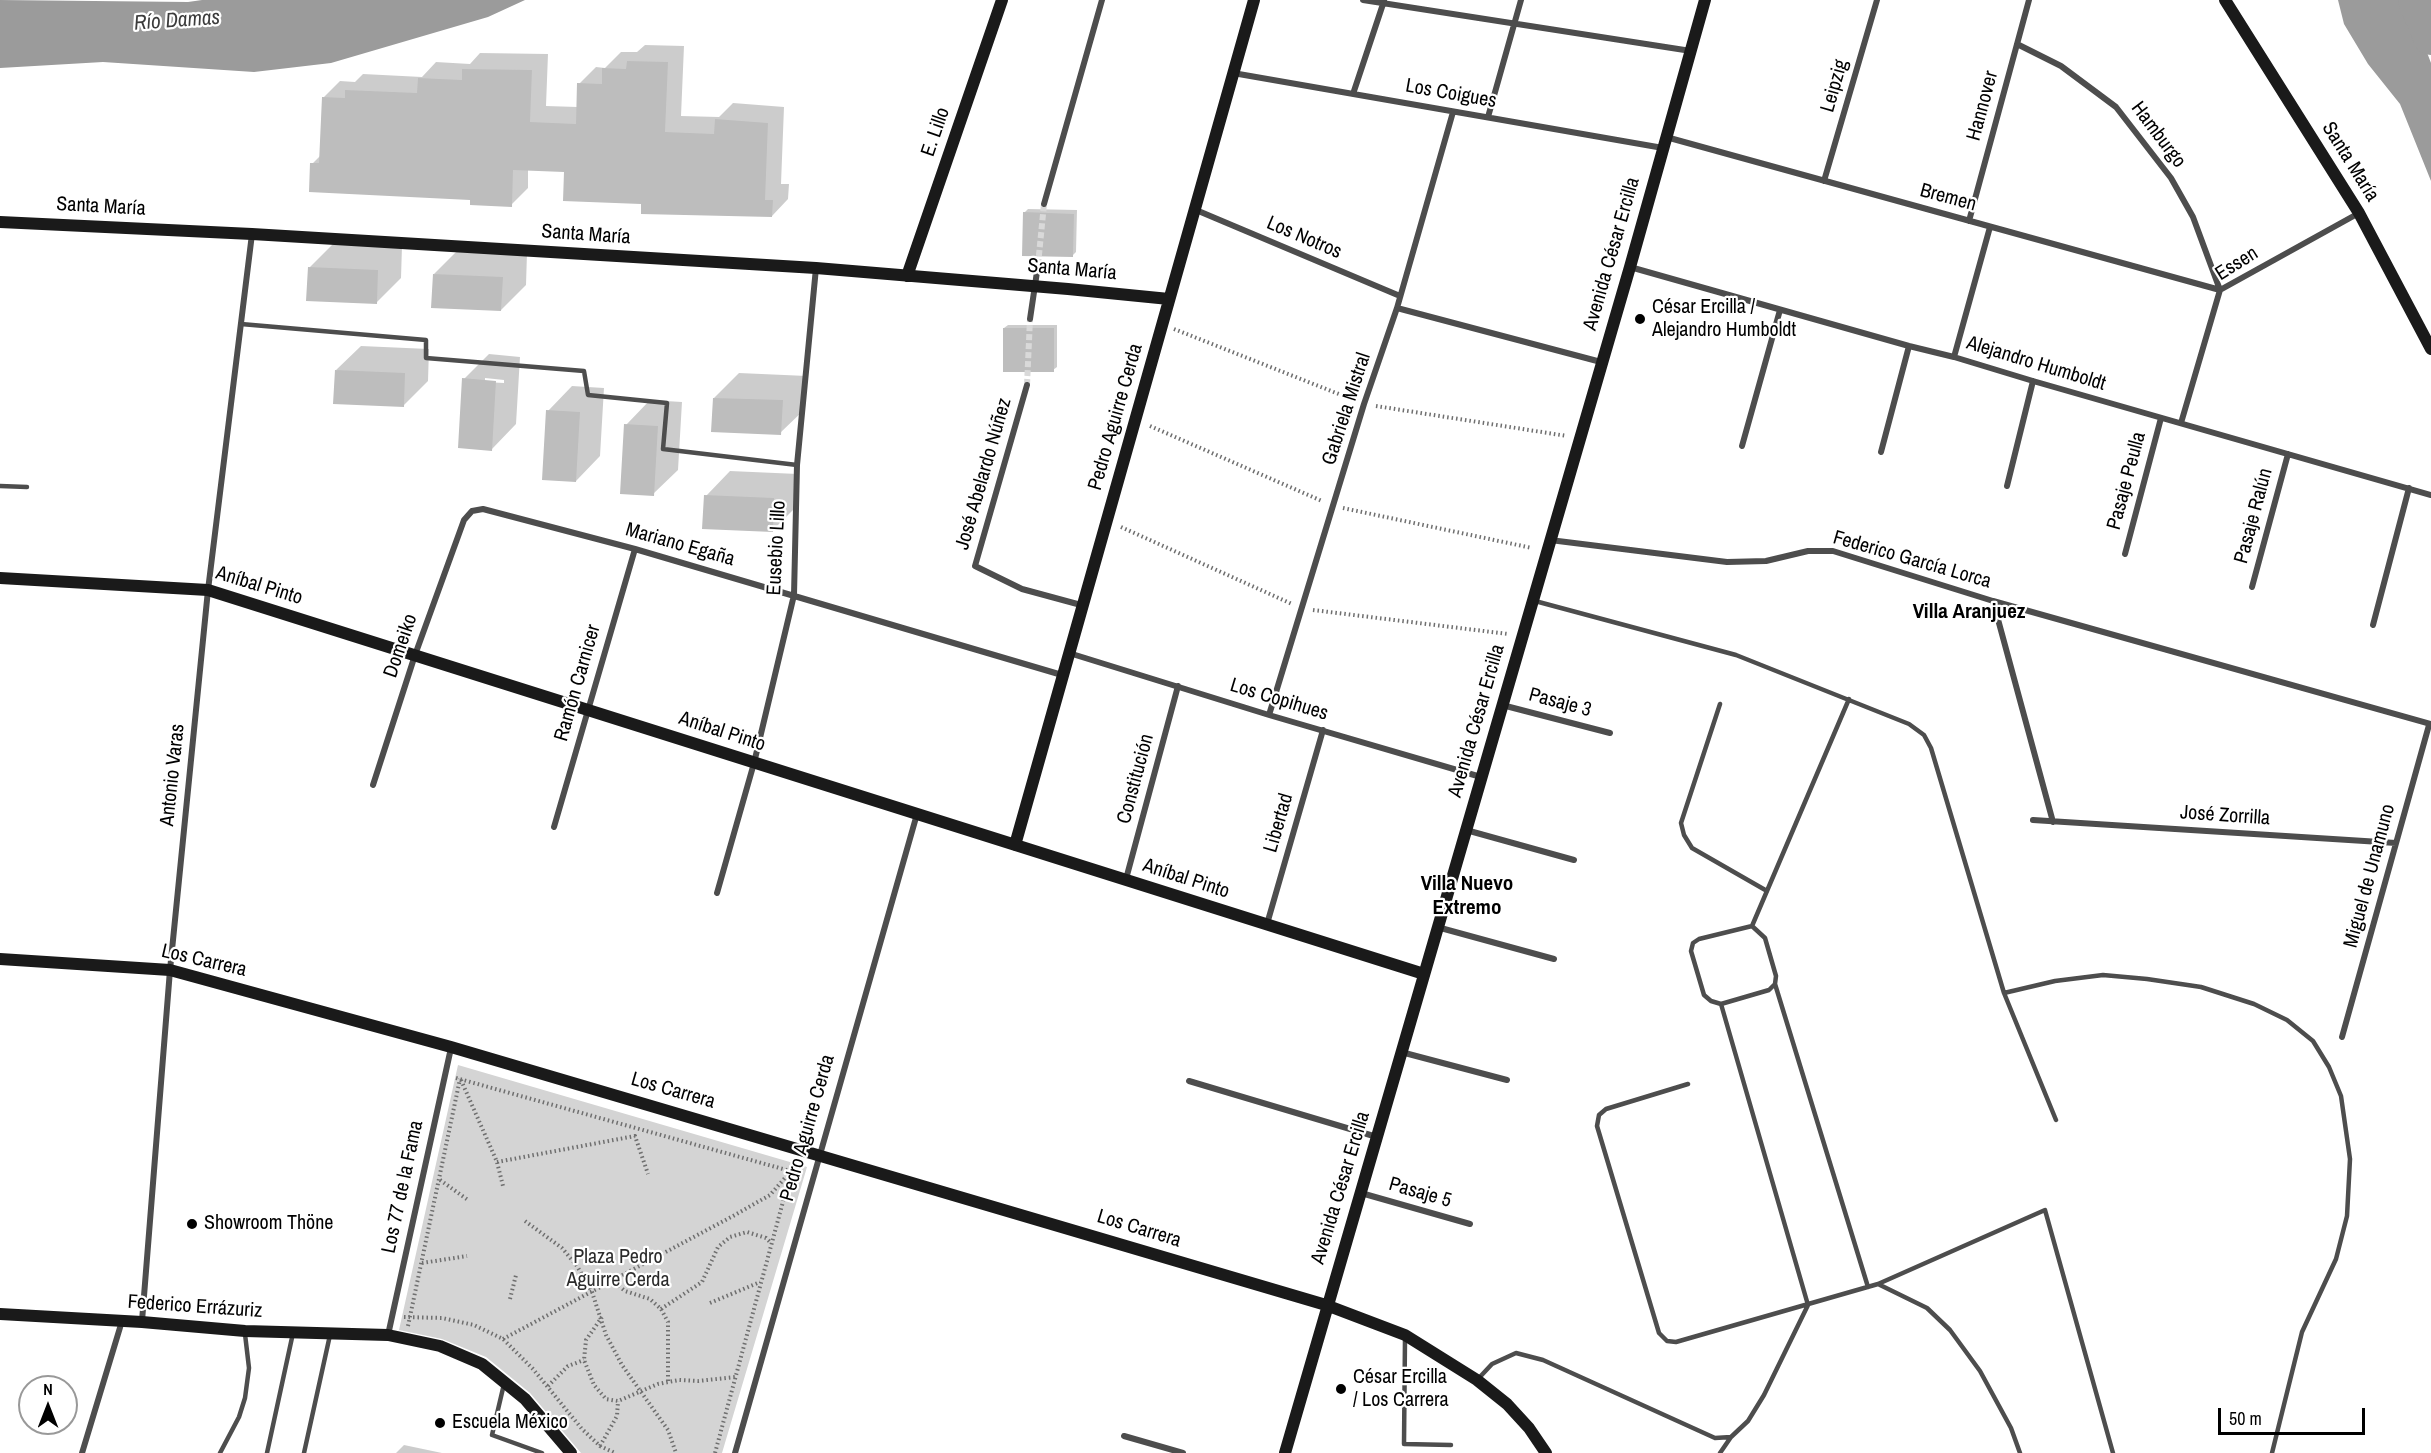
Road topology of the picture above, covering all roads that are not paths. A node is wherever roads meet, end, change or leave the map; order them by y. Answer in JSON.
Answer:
{"nodes":[{"id":1,"x":1002,"y":0,"type":"edge"},
{"id":2,"x":1102,"y":0,"type":"edge"},
{"id":3,"x":1254,"y":0,"type":"edge"},
{"id":4,"x":1363,"y":0,"type":"edge"},
{"id":5,"x":1521,"y":0,"type":"edge"},
{"id":6,"x":1705,"y":0,"type":"edge"},
{"id":7,"x":1877,"y":0,"type":"edge"},
{"id":8,"x":2029,"y":0,"type":"edge"},
{"id":9,"x":2226,"y":0,"type":"edge"},
{"id":10,"x":1384,"y":2,"type":"edge"},
{"id":11,"x":1515,"y":24,"type":"junction"},
{"id":12,"x":2017,"y":44,"type":"junction"},
{"id":13,"x":1691,"y":51,"type":"junction"},
{"id":14,"x":1233,"y":74,"type":"junction"},
{"id":15,"x":1353,"y":94,"type":"junction"},
{"id":16,"x":1453,"y":112,"type":"junction"},
{"id":17,"x":1488,"y":117,"type":"junction"},
{"id":18,"x":1665,"y":142,"type":"junction"},
{"id":19,"x":1824,"y":181,"type":"junction"},
{"id":20,"x":1044,"y":204,"type":"tunnel mouth"},
{"id":21,"x":1196,"y":210,"type":"junction"},
{"id":22,"x":2359,"y":213,"type":"junction"},
{"id":23,"x":1969,"y":221,"type":"junction"},
{"id":24,"x":0,"y":222,"type":"edge"},
{"id":25,"x":1990,"y":227,"type":"junction"},
{"id":26,"x":252,"y":234,"type":"junction"},
{"id":27,"x":1038,"y":265,"type":"tunnel mouth"},
{"id":28,"x":1630,"y":267,"type":"junction"},
{"id":29,"x":816,"y":268,"type":"junction"},
{"id":30,"x":907,"y":276,"type":"junction"},
{"id":31,"x":1036,"y":287,"type":"junction"},
{"id":32,"x":2220,"y":290,"type":"junction"},
{"id":33,"x":1400,"y":296,"type":"junction"},
{"id":34,"x":1169,"y":299,"type":"junction"},
{"id":35,"x":1397,"y":308,"type":"junction"},
{"id":36,"x":1780,"y":310,"type":"junction"},
{"id":37,"x":1030,"y":319,"type":"tunnel mouth"},
{"id":38,"x":241,"y":324,"type":"junction"},
{"id":39,"x":1909,"y":346,"type":"junction"},
{"id":40,"x":2431,"y":349,"type":"edge"},
{"id":41,"x":1954,"y":357,"type":"junction"},
{"id":42,"x":1601,"y":362,"type":"junction"},
{"id":43,"x":2033,"y":381,"type":"junction"},
{"id":44,"x":1027,"y":385,"type":"tunnel mouth"},
{"id":45,"x":2161,"y":418,"type":"junction"},
{"id":46,"x":2181,"y":423,"type":"junction"},
{"id":47,"x":1742,"y":446,"type":"dead end"},
{"id":48,"x":1881,"y":452,"type":"dead end"},
{"id":49,"x":2288,"y":454,"type":"junction"},
{"id":50,"x":797,"y":465,"type":"junction"},
{"id":51,"x":0,"y":486,"type":"edge"},
{"id":52,"x":2007,"y":486,"type":"dead end"},
{"id":53,"x":27,"y":487,"type":"dead end"},
{"id":54,"x":2409,"y":488,"type":"junction"},
{"id":55,"x":2431,"y":495,"type":"edge"},
{"id":56,"x":464,"y":520,"type":"joint"},
{"id":57,"x":1550,"y":540,"type":"junction"},
{"id":58,"x":635,"y":549,"type":"junction"},
{"id":59,"x":2125,"y":554,"type":"dead end"},
{"id":60,"x":0,"y":578,"type":"edge"},
{"id":61,"x":2252,"y":587,"type":"dead end"},
{"id":62,"x":208,"y":590,"type":"junction"},
{"id":63,"x":794,"y":595,"type":"junction"},
{"id":64,"x":1532,"y":601,"type":"junction"},
{"id":65,"x":1993,"y":601,"type":"junction"},
{"id":66,"x":1081,"y":605,"type":"junction"},
{"id":67,"x":2373,"y":626,"type":"dead end"},
{"id":68,"x":1069,"y":653,"type":"junction"},
{"id":69,"x":415,"y":655,"type":"junction"},
{"id":70,"x":1062,"y":675,"type":"junction"},
{"id":71,"x":1178,"y":686,"type":"junction"},
{"id":72,"x":1849,"y":699,"type":"junction"},
{"id":73,"x":1720,"y":704,"type":"dead end"},
{"id":74,"x":1502,"y":705,"type":"junction"},
{"id":75,"x":587,"y":710,"type":"junction"},
{"id":76,"x":1269,"y":715,"type":"junction"},
{"id":77,"x":2430,"y":724,"type":"edge"},
{"id":78,"x":1323,"y":730,"type":"junction"},
{"id":79,"x":1610,"y":733,"type":"dead end"},
{"id":80,"x":754,"y":763,"type":"junction"},
{"id":81,"x":1481,"y":777,"type":"junction"},
{"id":82,"x":373,"y":785,"type":"dead end"},
{"id":83,"x":918,"y":814,"type":"junction"},
{"id":84,"x":2033,"y":820,"type":"dead end"},
{"id":85,"x":2053,"y":822,"type":"junction"},
{"id":86,"x":554,"y":826,"type":"dead end"},
{"id":87,"x":1466,"y":830,"type":"junction"},
{"id":88,"x":2396,"y":843,"type":"junction"},
{"id":89,"x":1015,"y":845,"type":"junction"},
{"id":90,"x":1575,"y":860,"type":"dead end"},
{"id":91,"x":1126,"y":880,"type":"junction"},
{"id":92,"x":1767,"y":891,"type":"junction"},
{"id":93,"x":717,"y":893,"type":"dead end"},
{"id":94,"x":1267,"y":925,"type":"junction"},
{"id":95,"x":1752,"y":926,"type":"junction"},
{"id":96,"x":1437,"y":927,"type":"junction"},
{"id":97,"x":0,"y":958,"type":"edge"},
{"id":98,"x":1554,"y":959,"type":"dead end"},
{"id":99,"x":170,"y":970,"type":"junction"},
{"id":100,"x":1424,"y":974,"type":"junction"},
{"id":101,"x":1775,"y":984,"type":"junction"},
{"id":102,"x":2004,"y":993,"type":"junction"},
{"id":103,"x":1721,"y":1004,"type":"junction"},
{"id":104,"x":2342,"y":1037,"type":"dead end"},
{"id":105,"x":451,"y":1047,"type":"junction"},
{"id":106,"x":1401,"y":1052,"type":"junction"},
{"id":107,"x":1507,"y":1080,"type":"dead end"},
{"id":108,"x":1189,"y":1081,"type":"dead end"},
{"id":109,"x":1688,"y":1084,"type":"dead end"},
{"id":110,"x":2056,"y":1120,"type":"dead end"},
{"id":111,"x":1377,"y":1137,"type":"junction"},
{"id":112,"x":820,"y":1154,"type":"junction"},
{"id":113,"x":1361,"y":1193,"type":"junction"},
{"id":114,"x":1470,"y":1224,"type":"dead end"},
{"id":115,"x":1878,"y":1284,"type":"junction"},
{"id":116,"x":1868,"y":1287,"type":"junction"},
{"id":117,"x":1326,"y":1305,"type":"junction"},
{"id":118,"x":1808,"y":1305,"type":"junction"},
{"id":119,"x":0,"y":1314,"type":"edge"},
{"id":120,"x":122,"y":1321,"type":"junction"},
{"id":121,"x":142,"y":1322,"type":"junction"},
{"id":122,"x":245,"y":1331,"type":"junction"},
{"id":123,"x":293,"y":1333,"type":"junction"},
{"id":124,"x":330,"y":1335,"type":"junction"},
{"id":125,"x":388,"y":1335,"type":"junction"},
{"id":126,"x":1405,"y":1335,"type":"junction"},
{"id":127,"x":1477,"y":1380,"type":"junction"},
{"id":128,"x":504,"y":1382,"type":"junction"},
{"id":129,"x":1124,"y":1436,"type":"dead end"},
{"id":130,"x":1731,"y":1437,"type":"junction"},
{"id":131,"x":1451,"y":1445,"type":"dead end"},
{"id":132,"x":82,"y":1453,"type":"edge"},
{"id":133,"x":220,"y":1453,"type":"edge"},
{"id":134,"x":267,"y":1453,"type":"edge"},
{"id":135,"x":304,"y":1453,"type":"edge"},
{"id":136,"x":542,"y":1453,"type":"edge"},
{"id":137,"x":571,"y":1453,"type":"edge"},
{"id":138,"x":735,"y":1453,"type":"edge"},
{"id":139,"x":1183,"y":1453,"type":"edge"},
{"id":140,"x":1285,"y":1453,"type":"edge"},
{"id":141,"x":1546,"y":1453,"type":"edge"},
{"id":142,"x":1720,"y":1453,"type":"edge"},
{"id":143,"x":2020,"y":1453,"type":"edge"},
{"id":144,"x":2113,"y":1453,"type":"edge"},
{"id":145,"x":2272,"y":1453,"type":"edge"}],
"edges":[{"from":1,"to":30,"type":"street","name":"E. Lillo"},
{"from":2,"to":20,"type":"street"},
{"from":3,"to":14,"type":"street","name":"Pedro Aguirre Cerda"},
{"from":4,"to":10,"type":"street"},
{"from":5,"to":11,"type":"street"},
{"from":6,"to":13,"type":"street","name":"Avenida César Ercilla"},
{"from":7,"to":19,"type":"street","name":"Leipzig"},
{"from":8,"to":12,"type":"street","name":"Hannover"},
{"from":9,"to":22,"type":"street","name":"Santa María"},
{"from":10,"to":11,"type":"street"},
{"from":10,"to":15,"type":"street"},
{"from":11,"to":13,"type":"street"},
{"from":11,"to":17,"type":"street"},
{"from":12,"to":23,"type":"street","name":"Hannover"},
{"from":12,"to":32,"type":"street","name":"Hamburgo"},
{"from":13,"to":18,"type":"street","name":"Avenida César Ercilla"},
{"from":14,"to":15,"type":"street","name":"Los Coigues"},
{"from":14,"to":21,"type":"street","name":"Pedro Aguirre Cerda"},
{"from":15,"to":16,"type":"street","name":"Los Coigues"},
{"from":16,"to":17,"type":"street","name":"Los Coigues"},
{"from":16,"to":33,"type":"street","name":"Gabriela Mistral"},
{"from":17,"to":18,"type":"street","name":"Los Coigues"},
{"from":18,"to":19,"type":"street","name":"Bremen"},
{"from":18,"to":28,"type":"street","name":"Avenida César Ercilla"},
{"from":19,"to":23,"type":"street","name":"Bremen"},
{"from":21,"to":33,"type":"street","name":"Los Notros"},
{"from":21,"to":34,"type":"street","name":"Pedro Aguirre Cerda"},
{"from":22,"to":32,"type":"street","name":"Essen"},
{"from":22,"to":40,"type":"street","name":"Santa María"},
{"from":23,"to":25,"type":"street","name":"Bremen"},
{"from":24,"to":26,"type":"street","name":"Santa María"},
{"from":25,"to":32,"type":"street","name":"Bremen"},
{"from":25,"to":41,"type":"street"},
{"from":26,"to":29,"type":"street","name":"Santa María"},
{"from":26,"to":38,"type":"street","name":"Antonio Varas"},
{"from":27,"to":31,"type":"street"},
{"from":28,"to":36,"type":"street","name":"Alejandro Humboldt"},
{"from":28,"to":42,"type":"street","name":"Avenida César Ercilla"},
{"from":29,"to":30,"type":"street","name":"Santa María"},
{"from":29,"to":50,"type":"street","name":"Eusebio Lillo"},
{"from":30,"to":31,"type":"street","name":"Santa María"},
{"from":31,"to":34,"type":"street","name":"Santa María"},
{"from":31,"to":37,"type":"street"},
{"from":32,"to":46,"type":"street","name":"Essen"},
{"from":33,"to":35,"type":"street","name":"Gabriela Mistral"},
{"from":34,"to":66,"type":"street","name":"Pedro Aguirre Cerda"},
{"from":35,"to":42,"type":"street"},
{"from":35,"to":76,"type":"street","name":"Gabriela Mistral"},
{"from":36,"to":39,"type":"street","name":"Alejandro Humboldt"},
{"from":36,"to":47,"type":"street"},
{"from":38,"to":50,"type":"lane"},
{"from":38,"to":62,"type":"street","name":"Antonio Varas"},
{"from":39,"to":41,"type":"street","name":"Alejandro Humboldt"},
{"from":39,"to":48,"type":"street"},
{"from":41,"to":43,"type":"street","name":"Alejandro Humboldt"},
{"from":42,"to":57,"type":"street","name":"Avenida César Ercilla"},
{"from":43,"to":45,"type":"street","name":"Alejandro Humboldt"},
{"from":43,"to":52,"type":"street"},
{"from":44,"to":66,"type":"street","name":"José Abelardo Núñez"},
{"from":45,"to":46,"type":"street","name":"Alejandro Humboldt"},
{"from":45,"to":59,"type":"street","name":"Pasaje Peulla"},
{"from":46,"to":49,"type":"street","name":"Alejandro Humboldt"},
{"from":49,"to":54,"type":"street","name":"Alejandro Humboldt"},
{"from":49,"to":61,"type":"street","name":"Pasaje Ralún"},
{"from":50,"to":63,"type":"street","name":"Eusebio Lillo"},
{"from":51,"to":53,"type":"lane"},
{"from":54,"to":55,"type":"street","name":"Alejandro Humboldt"},
{"from":54,"to":67,"type":"street"},
{"from":56,"to":58,"type":"street","name":"Mariano Egaña"},
{"from":56,"to":69,"type":"street","name":"Domeiko"},
{"from":57,"to":64,"type":"street","name":"Avenida César Ercilla"},
{"from":57,"to":65,"type":"street","name":"Federico García Lorca"},
{"from":58,"to":63,"type":"street","name":"Mariano Egaña"},
{"from":58,"to":75,"type":"street","name":"Ramón Carnicer"},
{"from":60,"to":62,"type":"street","name":"Aníbal Pinto"},
{"from":62,"to":69,"type":"street","name":"Aníbal Pinto"},
{"from":62,"to":99,"type":"street","name":"Antonio Varas"},
{"from":63,"to":70,"type":"street","name":"Mariano Egaña"},
{"from":63,"to":80,"type":"street","name":"Eusebio Lillo"},
{"from":64,"to":72,"type":"lane"},
{"from":64,"to":74,"type":"street","name":"Avenida César Ercilla"},
{"from":65,"to":77,"type":"street","name":"Federico García Lorca"},
{"from":65,"to":85,"type":"street"},
{"from":66,"to":68,"type":"street","name":"Pedro Aguirre Cerda"},
{"from":68,"to":70,"type":"street","name":"Pedro Aguirre Cerda"},
{"from":68,"to":71,"type":"street","name":"Los Copihues"},
{"from":69,"to":75,"type":"street","name":"Aníbal Pinto"},
{"from":69,"to":82,"type":"street","name":"Domeiko"},
{"from":70,"to":89,"type":"street","name":"Pedro Aguirre Cerda"},
{"from":71,"to":76,"type":"street","name":"Los Copihues"},
{"from":71,"to":91,"type":"street","name":"Constitución"},
{"from":72,"to":92,"type":"lane"},
{"from":72,"to":102,"type":"lane"},
{"from":73,"to":92,"type":"lane"},
{"from":74,"to":79,"type":"street","name":"Pasaje 3"},
{"from":74,"to":81,"type":"street","name":"Avenida César Ercilla"},
{"from":75,"to":80,"type":"street","name":"Aníbal Pinto"},
{"from":75,"to":86,"type":"street","name":"Ramón Carnicer"},
{"from":76,"to":78,"type":"street","name":"Los Copihues"},
{"from":77,"to":88,"type":"street","name":"Miguel de Unamuno"},
{"from":78,"to":81,"type":"street","name":"Los Copihues"},
{"from":78,"to":94,"type":"street","name":"Libertad"},
{"from":80,"to":83,"type":"street","name":"Aníbal Pinto"},
{"from":80,"to":93,"type":"street","name":"Eusebio Lillo"},
{"from":81,"to":87,"type":"street","name":"Avenida César Ercilla"},
{"from":83,"to":89,"type":"street","name":"Aníbal Pinto"},
{"from":83,"to":112,"type":"street","name":"Pedro Aguirre Cerda"},
{"from":84,"to":85,"type":"street","name":"José Zorrilla"},
{"from":85,"to":88,"type":"street","name":"José Zorrilla"},
{"from":87,"to":90,"type":"street"},
{"from":87,"to":96,"type":"street","name":"Avenida César Ercilla"},
{"from":88,"to":104,"type":"street","name":"Miguel de Unamuno"},
{"from":89,"to":91,"type":"street","name":"Aníbal Pinto"},
{"from":91,"to":94,"type":"street","name":"Aníbal Pinto"},
{"from":92,"to":95,"type":"lane"},
{"from":94,"to":100,"type":"street","name":"Aníbal Pinto"},
{"from":95,"to":101,"type":"lane"},
{"from":95,"to":103,"type":"lane"},
{"from":96,"to":98,"type":"street"},
{"from":96,"to":100,"type":"street","name":"Avenida César Ercilla"},
{"from":97,"to":99,"type":"street","name":"Los Carrera"},
{"from":99,"to":105,"type":"street","name":"Los Carrera"},
{"from":99,"to":121,"type":"street","name":"Antonio Varas"},
{"from":100,"to":106,"type":"street","name":"Avenida César Ercilla"},
{"from":101,"to":103,"type":"lane"},
{"from":101,"to":116,"type":"lane"},
{"from":102,"to":110,"type":"lane"},
{"from":102,"to":145,"type":"lane"},
{"from":103,"to":118,"type":"lane"},
{"from":105,"to":112,"type":"street","name":"Los Carrera"},
{"from":105,"to":125,"type":"street","name":"Los 77 de la Fama"},
{"from":106,"to":107,"type":"street"},
{"from":106,"to":111,"type":"street","name":"Avenida César Ercilla"},
{"from":108,"to":111,"type":"street"},
{"from":109,"to":118,"type":"lane"},
{"from":111,"to":113,"type":"street","name":"Avenida César Ercilla"},
{"from":112,"to":117,"type":"street","name":"Los Carrera"},
{"from":112,"to":138,"type":"street","name":"Pedro Aguirre Cerda"},
{"from":113,"to":114,"type":"street","name":"Pasaje 5"},
{"from":113,"to":117,"type":"street","name":"Avenida César Ercilla"},
{"from":115,"to":116,"type":"lane"},
{"from":115,"to":143,"type":"lane"},
{"from":115,"to":144,"type":"lane"},
{"from":116,"to":118,"type":"lane"},
{"from":117,"to":126,"type":"street","name":"Los Carrera"},
{"from":117,"to":140,"type":"street","name":"Avenida César Ercilla"},
{"from":118,"to":130,"type":"lane"},
{"from":119,"to":120,"type":"street","name":"Federico Errázuriz"},
{"from":120,"to":121,"type":"street","name":"Federico Errázuriz"},
{"from":120,"to":132,"type":"street"},
{"from":121,"to":122,"type":"street","name":"Federico Errázuriz"},
{"from":122,"to":123,"type":"street","name":"Federico Errázuriz"},
{"from":122,"to":133,"type":"lane"},
{"from":123,"to":124,"type":"street","name":"Federico Errázuriz"},
{"from":123,"to":134,"type":"lane"},
{"from":124,"to":125,"type":"street","name":"Federico Errázuriz"},
{"from":124,"to":135,"type":"lane"},
{"from":125,"to":128,"type":"street","name":"Federico Errázuriz"},
{"from":126,"to":127,"type":"street","name":"Los Carrera"},
{"from":126,"to":131,"type":"lane"},
{"from":127,"to":130,"type":"lane"},
{"from":127,"to":141,"type":"street","name":"Los Carrera"},
{"from":128,"to":136,"type":"lane"},
{"from":128,"to":137,"type":"street","name":"Federico Errázuriz"},
{"from":129,"to":139,"type":"street"},
{"from":130,"to":142,"type":"lane"}]}
